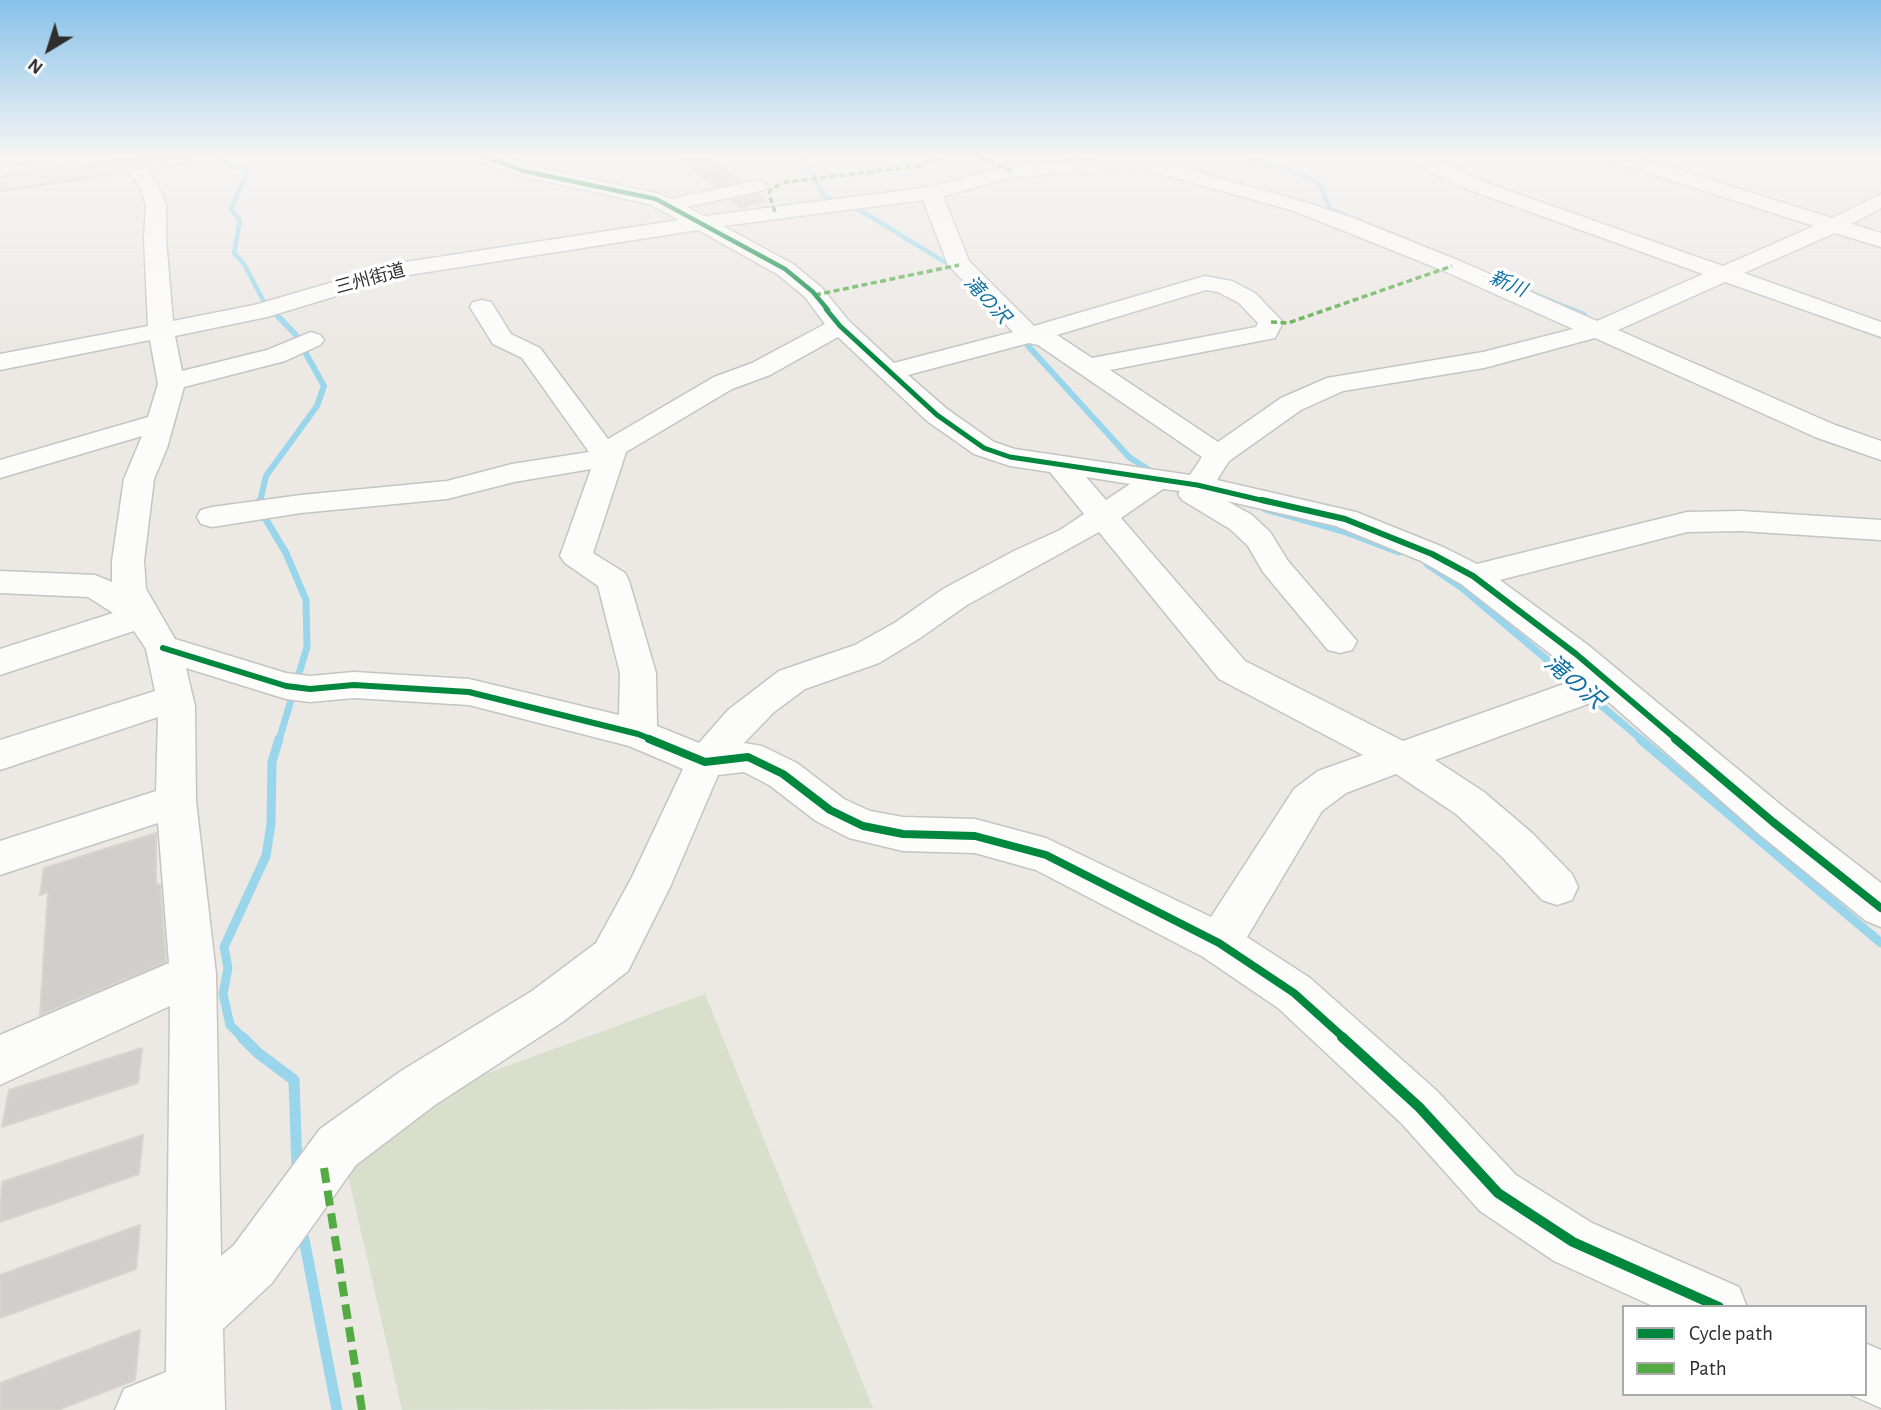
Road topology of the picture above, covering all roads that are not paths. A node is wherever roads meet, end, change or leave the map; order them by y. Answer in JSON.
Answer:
{"nodes":[{"id":1,"x":155,"y":223,"type":"edge"},
{"id":2,"x":701,"y":223,"type":"joint"},
{"id":3,"x":942,"y":223,"type":"edge"},
{"id":4,"x":1344,"y":223,"type":"edge"},
{"id":5,"x":1581,"y":223,"type":"edge"},
{"id":6,"x":1822,"y":223,"type":"edge"},
{"id":7,"x":1838,"y":223,"type":"edge"},
{"id":8,"x":1832,"y":226,"type":"junction"},
{"id":9,"x":1881,"y":240,"type":"edge"},
{"id":10,"x":1720,"y":274,"type":"junction"},
{"id":11,"x":482,"y":307,"type":"dead end"},
{"id":12,"x":839,"y":326,"type":"junction"},
{"id":13,"x":161,"y":330,"type":"junction"},
{"id":14,"x":1597,"y":330,"type":"junction"},
{"id":15,"x":1881,"y":330,"type":"edge"},
{"id":16,"x":1023,"y":338,"type":"junction"},
{"id":17,"x":303,"y":344,"type":"dead end"},
{"id":18,"x":0,"y":362,"type":"edge"},
{"id":19,"x":1087,"y":367,"type":"junction"},
{"id":20,"x":889,"y":372,"type":"junction"},
{"id":21,"x":171,"y":382,"type":"junction"},
{"id":22,"x":160,"y":422,"type":"junction"},
{"id":23,"x":1881,"y":451,"type":"edge"},
{"id":24,"x":1218,"y":455,"type":"junction"},
{"id":25,"x":608,"y":458,"type":"junction"},
{"id":26,"x":1059,"y":464,"type":"junction"},
{"id":27,"x":0,"y":469,"type":"edge"},
{"id":28,"x":1158,"y":479,"type":"junction"},
{"id":29,"x":1197,"y":485,"type":"junction"},
{"id":30,"x":265,"y":510,"type":"joint"},
{"id":31,"x":1102,"y":515,"type":"junction"},
{"id":32,"x":212,"y":517,"type":"dead end"},
{"id":33,"x":1881,"y":530,"type":"edge"},
{"id":34,"x":1473,"y":576,"type":"junction"},
{"id":35,"x":0,"y":582,"type":"edge"},
{"id":36,"x":152,"y":632,"type":"junction"},
{"id":37,"x":1340,"y":641,"type":"dead end"},
{"id":38,"x":0,"y":662,"type":"edge"},
{"id":39,"x":1591,"y":688,"type":"junction"},
{"id":40,"x":175,"y":698,"type":"junction"},
{"id":41,"x":638,"y":734,"type":"junction"},
{"id":42,"x":0,"y":755,"type":"edge"},
{"id":43,"x":1399,"y":757,"type":"junction"},
{"id":44,"x":705,"y":762,"type":"junction"},
{"id":45,"x":176,"y":801,"type":"junction"},
{"id":46,"x":0,"y":859,"type":"edge"},
{"id":47,"x":1557,"y":887,"type":"dead end"},
{"id":48,"x":1881,"y":908,"type":"edge"},
{"id":49,"x":1219,"y":943,"type":"junction"},
{"id":50,"x":193,"y":974,"type":"junction"},
{"id":51,"x":0,"y":1062,"type":"edge"},
{"id":52,"x":1715,"y":1305,"type":"edge"},
{"id":53,"x":194,"y":1317,"type":"junction"},
{"id":54,"x":178,"y":1403,"type":"edge"}],
"edges":[{"from":1,"to":13,"type":"street"},
{"from":2,"to":12,"type":"street"},
{"from":2,"to":13,"type":"street","name":"三州街道"},
{"from":3,"to":16,"type":"street"},
{"from":4,"to":14,"type":"street"},
{"from":5,"to":10,"type":"street"},
{"from":6,"to":8,"type":"street"},
{"from":7,"to":8,"type":"street"},
{"from":8,"to":9,"type":"street"},
{"from":8,"to":10,"type":"street"},
{"from":10,"to":14,"type":"street"},
{"from":10,"to":15,"type":"street"},
{"from":11,"to":25,"type":"street"},
{"from":12,"to":20,"type":"street"},
{"from":12,"to":25,"type":"street"},
{"from":13,"to":18,"type":"street","name":"三州街道"},
{"from":13,"to":21,"type":"street"},
{"from":14,"to":23,"type":"street"},
{"from":14,"to":24,"type":"street"},
{"from":16,"to":19,"type":"street"},
{"from":16,"to":19,"type":"street"},
{"from":16,"to":20,"type":"street"},
{"from":17,"to":21,"type":"street"},
{"from":19,"to":24,"type":"street"},
{"from":20,"to":26,"type":"street"},
{"from":21,"to":22,"type":"street"},
{"from":22,"to":27,"type":"street"},
{"from":22,"to":36,"type":"street"},
{"from":24,"to":29,"type":"street"},
{"from":25,"to":30,"type":"street"},
{"from":25,"to":41,"type":"street"},
{"from":26,"to":28,"type":"street"},
{"from":26,"to":31,"type":"street"},
{"from":28,"to":29,"type":"street"},
{"from":28,"to":31,"type":"street"},
{"from":29,"to":34,"type":"street"},
{"from":29,"to":37,"type":"street"},
{"from":30,"to":32,"type":"lane"},
{"from":31,"to":43,"type":"street"},
{"from":31,"to":44,"type":"street"},
{"from":33,"to":34,"type":"street"},
{"from":34,"to":39,"type":"street"},
{"from":35,"to":36,"type":"street"},
{"from":36,"to":38,"type":"street"},
{"from":36,"to":40,"type":"street"},
{"from":36,"to":41,"type":"street"},
{"from":39,"to":43,"type":"street"},
{"from":39,"to":48,"type":"street"},
{"from":40,"to":42,"type":"street"},
{"from":40,"to":45,"type":"street"},
{"from":41,"to":44,"type":"street"},
{"from":43,"to":47,"type":"street"},
{"from":43,"to":49,"type":"street"},
{"from":44,"to":49,"type":"street"},
{"from":44,"to":53,"type":"street"},
{"from":45,"to":46,"type":"street"},
{"from":45,"to":50,"type":"street"},
{"from":49,"to":52,"type":"street"},
{"from":50,"to":51,"type":"street"},
{"from":50,"to":53,"type":"street"},
{"from":53,"to":54,"type":"street"}]}
